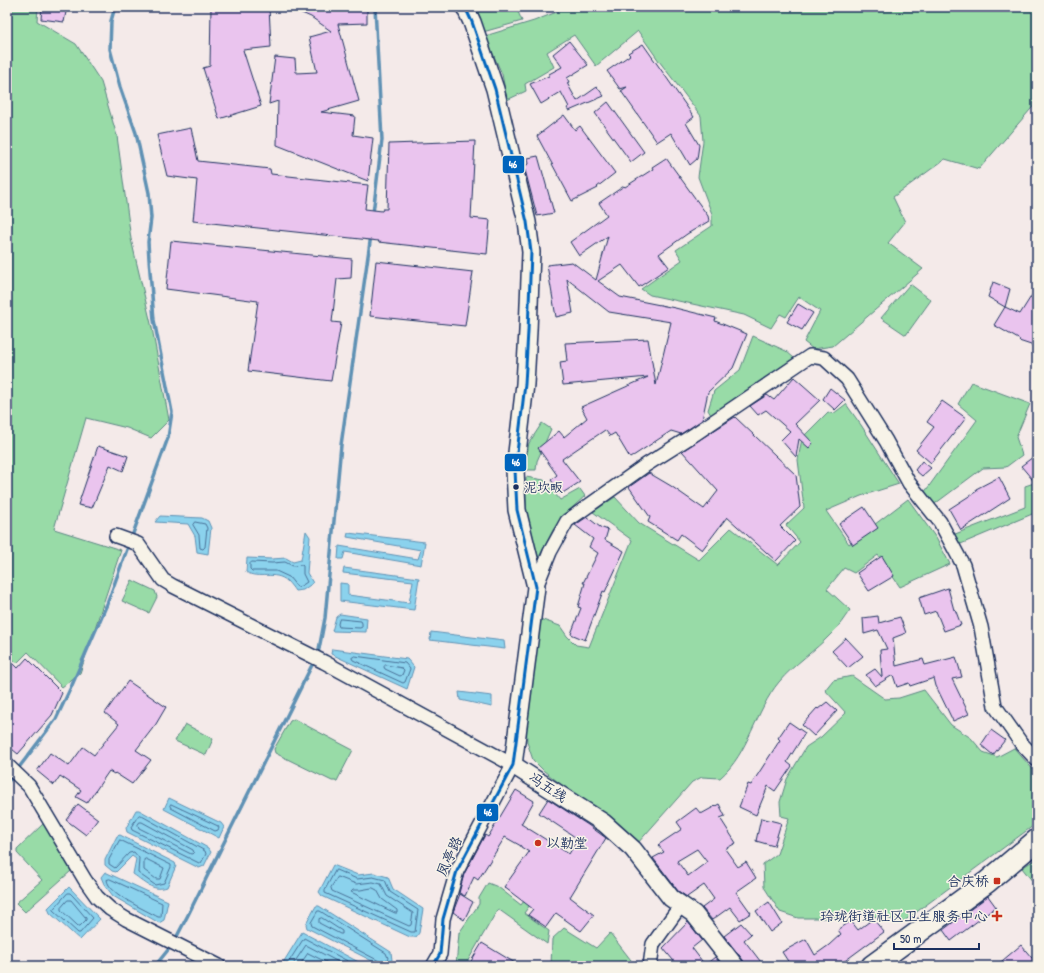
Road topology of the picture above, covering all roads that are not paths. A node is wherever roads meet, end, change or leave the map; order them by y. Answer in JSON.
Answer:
{"nodes":[{"id":1,"x":465,"y":7,"type":"edge"},
{"id":2,"x":116,"y":536,"type":"dead end"},
{"id":3,"x":536,"y":586,"type":"junction"},
{"id":4,"x":1037,"y":760,"type":"edge"},
{"id":5,"x":7,"y":765,"type":"edge"},
{"id":6,"x":513,"y":765,"type":"junction"},
{"id":7,"x":1037,"y":840,"type":"edge"},
{"id":8,"x":681,"y":905,"type":"junction"},
{"id":9,"x":219,"y":966,"type":"edge"},
{"id":10,"x":434,"y":966,"type":"edge"},
{"id":11,"x":650,"y":966,"type":"edge"},
{"id":12,"x":735,"y":966,"type":"edge"},
{"id":13,"x":872,"y":966,"type":"edge"}],
"edges":[{"from":1,"to":3,"type":"street","name":"冯五线"},
{"from":2,"to":6,"type":"street"},
{"from":3,"to":4,"type":"street"},
{"from":3,"to":6,"type":"street","name":"冯五线"},
{"from":5,"to":9,"type":"street"},
{"from":6,"to":8,"type":"street","name":"冯五线"},
{"from":6,"to":10,"type":"street","name":"凤亭路"},
{"from":7,"to":13,"type":"main road"},
{"from":8,"to":11,"type":"street"},
{"from":8,"to":12,"type":"street","name":"冯五线"}]}
